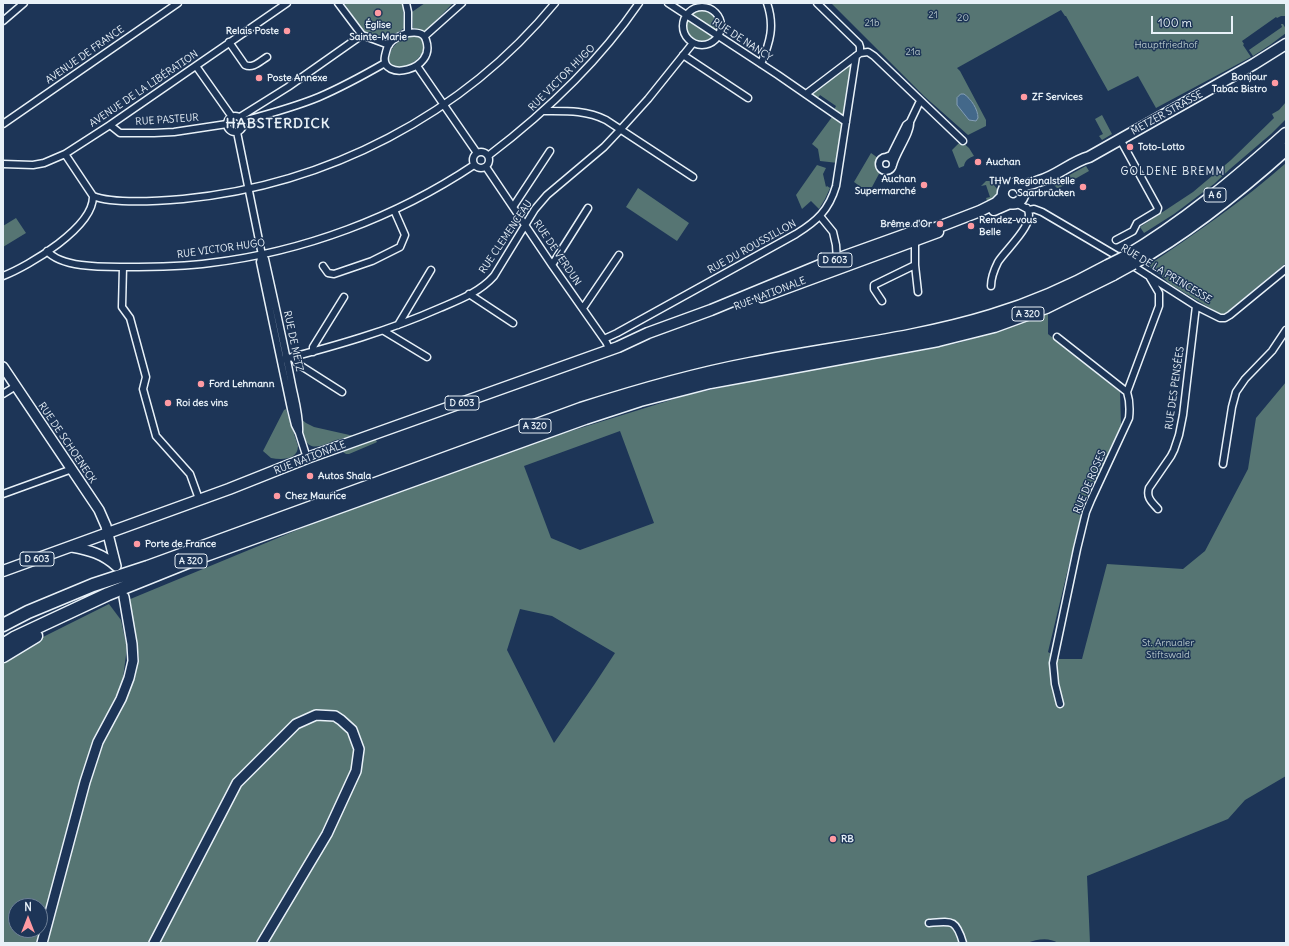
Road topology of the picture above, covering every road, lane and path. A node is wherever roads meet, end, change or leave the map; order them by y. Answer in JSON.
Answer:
{"nodes":[{"id":1,"x":24,"y":3,"type":"edge"},
{"id":2,"x":178,"y":3,"type":"edge"},
{"id":3,"x":287,"y":3,"type":"edge"},
{"id":4,"x":338,"y":3,"type":"edge"},
{"id":5,"x":406,"y":3,"type":"edge"},
{"id":6,"x":462,"y":3,"type":"edge"},
{"id":7,"x":555,"y":3,"type":"edge"},
{"id":8,"x":639,"y":3,"type":"edge"},
{"id":9,"x":668,"y":3,"type":"edge"},
{"id":10,"x":767,"y":3,"type":"edge"},
{"id":11,"x":817,"y":3,"type":"edge"},
{"id":12,"x":686,"y":15,"type":"junction"},
{"id":13,"x":3,"y":21,"type":"edge"},
{"id":14,"x":408,"y":33,"type":"junction"},
{"id":15,"x":362,"y":35,"type":"junction"},
{"id":16,"x":425,"y":36,"type":"junction"},
{"id":17,"x":718,"y":36,"type":"junction"},
{"id":18,"x":229,"y":42,"type":"junction"},
{"id":19,"x":693,"y":43,"type":"junction"},
{"id":20,"x":1286,"y":44,"type":"edge"},
{"id":21,"x":388,"y":45,"type":"junction"},
{"id":22,"x":858,"y":54,"type":"junction"},
{"id":23,"x":684,"y":55,"type":"junction"},
{"id":24,"x":267,"y":57,"type":"dead end"},
{"id":25,"x":385,"y":63,"type":"junction"},
{"id":26,"x":761,"y":64,"type":"junction"},
{"id":27,"x":196,"y":66,"type":"junction"},
{"id":28,"x":417,"y":66,"type":"junction"},
{"id":29,"x":806,"y":94,"type":"junction"},
{"id":30,"x":748,"y":98,"type":"dead end"},
{"id":31,"x":920,"y":101,"type":"junction"},
{"id":32,"x":444,"y":105,"type":"junction"},
{"id":33,"x":544,"y":111,"type":"junction"},
{"id":34,"x":232,"y":117,"type":"junction"},
{"id":35,"x":241,"y":119,"type":"junction"},
{"id":36,"x":846,"y":122,"type":"junction"},
{"id":37,"x":910,"y":122,"type":"junction"},
{"id":38,"x":3,"y":124,"type":"edge"},
{"id":39,"x":227,"y":124,"type":"junction"},
{"id":40,"x":110,"y":125,"type":"junction"},
{"id":41,"x":620,"y":130,"type":"junction"},
{"id":42,"x":237,"y":132,"type":"junction"},
{"id":43,"x":1286,"y":134,"type":"edge"},
{"id":44,"x":1120,"y":139,"type":"junction"},
{"id":45,"x":963,"y":141,"type":"dead end"},
{"id":46,"x":1286,"y":150,"type":"edge"},
{"id":47,"x":550,"y":151,"type":"dead end"},
{"id":48,"x":477,"y":153,"type":"junction"},
{"id":49,"x":65,"y":154,"type":"junction"},
{"id":50,"x":488,"y":156,"type":"junction"},
{"id":51,"x":886,"y":157,"type":"junction"},
{"id":52,"x":1089,"y":157,"type":"junction"},
{"id":53,"x":3,"y":164,"type":"edge"},
{"id":54,"x":893,"y":165,"type":"junction"},
{"id":55,"x":474,"y":166,"type":"junction"},
{"id":56,"x":486,"y":167,"type":"junction"},
{"id":57,"x":693,"y":177,"type":"dead end"},
{"id":58,"x":1016,"y":184,"type":"junction"},
{"id":59,"x":249,"y":189,"type":"junction"},
{"id":60,"x":92,"y":194,"type":"junction"},
{"id":61,"x":1015,"y":199,"type":"junction"},
{"id":62,"x":513,"y":207,"type":"junction"},
{"id":63,"x":588,"y":208,"type":"dead end"},
{"id":64,"x":394,"y":210,"type":"junction"},
{"id":65,"x":1029,"y":210,"type":"junction"},
{"id":66,"x":820,"y":216,"type":"junction"},
{"id":67,"x":526,"y":226,"type":"junction"},
{"id":68,"x":918,"y":230,"type":"junction"},
{"id":69,"x":914,"y":240,"type":"junction"},
{"id":70,"x":1116,"y":240,"type":"dead end"},
{"id":71,"x":47,"y":251,"type":"junction"},
{"id":72,"x":1143,"y":252,"type":"junction"},
{"id":73,"x":262,"y":255,"type":"junction"},
{"id":74,"x":619,"y":255,"type":"dead end"},
{"id":75,"x":1128,"y":260,"type":"joint"},
{"id":76,"x":840,"y":261,"type":"junction"},
{"id":77,"x":552,"y":265,"type":"junction"},
{"id":78,"x":915,"y":265,"type":"junction"},
{"id":79,"x":324,"y":266,"type":"dead end"},
{"id":80,"x":123,"y":267,"type":"junction"},
{"id":81,"x":1286,"y":269,"type":"edge"},
{"id":82,"x":431,"y":270,"type":"dead end"},
{"id":83,"x":1111,"y":270,"type":"junction"},
{"id":84,"x":3,"y":276,"type":"edge"},
{"id":85,"x":1149,"y":276,"type":"junction"},
{"id":86,"x":991,"y":286,"type":"dead end"},
{"id":87,"x":918,"y":292,"type":"dead end"},
{"id":88,"x":469,"y":294,"type":"junction"},
{"id":89,"x":344,"y":297,"type":"dead end"},
{"id":90,"x":882,"y":301,"type":"dead end"},
{"id":91,"x":1196,"y":306,"type":"junction"},
{"id":92,"x":583,"y":308,"type":"junction"},
{"id":93,"x":513,"y":323,"type":"dead end"},
{"id":94,"x":397,"y":326,"type":"junction"},
{"id":95,"x":384,"y":330,"type":"junction"},
{"id":96,"x":1286,"y":330,"type":"edge"},
{"id":97,"x":1057,"y":337,"type":"dead end"},
{"id":98,"x":604,"y":339,"type":"junction"},
{"id":99,"x":614,"y":349,"type":"junction"},
{"id":100,"x":313,"y":352,"type":"junction"},
{"id":101,"x":294,"y":357,"type":"junction"},
{"id":102,"x":427,"y":357,"type":"dead end"},
{"id":103,"x":284,"y":359,"type":"junction"},
{"id":104,"x":3,"y":367,"type":"edge"},
{"id":105,"x":16,"y":386,"type":"junction"},
{"id":106,"x":342,"y":392,"type":"dead end"},
{"id":107,"x":1127,"y":392,"type":"junction"},
{"id":108,"x":3,"y":394,"type":"edge"},
{"id":109,"x":306,"y":458,"type":"junction"},
{"id":110,"x":1223,"y":464,"type":"dead end"},
{"id":111,"x":72,"y":469,"type":"junction"},
{"id":112,"x":3,"y":494,"type":"edge"},
{"id":113,"x":200,"y":499,"type":"junction"},
{"id":114,"x":1158,"y":510,"type":"dead end"},
{"id":115,"x":108,"y":533,"type":"junction"},
{"id":116,"x":72,"y":547,"type":"junction"},
{"id":117,"x":148,"y":567,"type":"junction"},
{"id":118,"x":3,"y":571,"type":"edge"},
{"id":119,"x":108,"y":594,"type":"junction"},
{"id":120,"x":124,"y":598,"type":"dead end"},
{"id":121,"x":3,"y":625,"type":"edge"},
{"id":122,"x":3,"y":634,"type":"edge"},
{"id":123,"x":3,"y":645,"type":"edge"},
{"id":124,"x":3,"y":656,"type":"edge"},
{"id":125,"x":1060,"y":704,"type":"dead end"},
{"id":126,"x":929,"y":923,"type":"dead end"},
{"id":127,"x":42,"y":943,"type":"edge"},
{"id":128,"x":154,"y":943,"type":"edge"},
{"id":129,"x":262,"y":943,"type":"edge"},
{"id":130,"x":963,"y":943,"type":"edge"}],
"edges":[{"from":1,"to":13,"type":"street"},
{"from":2,"to":38,"type":"street","name":"AVENUE DE FRANCE"},
{"from":3,"to":18,"type":"street","name":"AVENUE DE LA LIBÉRATION"},
{"from":4,"to":15,"type":"street"},
{"from":5,"to":14,"type":"street"},
{"from":6,"to":16,"type":"street"},
{"from":7,"to":32,"type":"street"},
{"from":8,"to":33,"type":"street","name":"RUE VICTOR HUGO"},
{"from":9,"to":12,"type":"street","name":"RUE DE NANCY"},
{"from":10,"to":26,"type":"street"},
{"from":11,"to":22,"type":"street"},
{"from":12,"to":17,"type":"street","name":"RUE DE NANCY"},
{"from":12,"to":17,"type":"street"},
{"from":12,"to":19,"type":"street"},
{"from":14,"to":16,"type":"street"},
{"from":14,"to":21,"type":"street"},
{"from":15,"to":21,"type":"street"},
{"from":15,"to":35,"type":"street"},
{"from":16,"to":28,"type":"street"},
{"from":17,"to":19,"type":"street"},
{"from":17,"to":26,"type":"street","name":"RUE DE NANCY"},
{"from":18,"to":24,"type":"street"},
{"from":18,"to":27,"type":"street","name":"AVENUE DE LA LIBÉRATION"},
{"from":19,"to":23,"type":"street","name":"RUE CLEMENCEAU"},
{"from":20,"to":44,"type":"main road","name":"METZER STRASSE"},
{"from":21,"to":25,"type":"street"},
{"from":22,"to":29,"type":"street"},
{"from":22,"to":31,"type":"street"},
{"from":22,"to":36,"type":"street","name":"RUE DU ROUSSILLON"},
{"from":23,"to":30,"type":"street"},
{"from":23,"to":41,"type":"street","name":"RUE CLEMENCEAU"},
{"from":25,"to":28,"type":"street"},
{"from":25,"to":35,"type":"street"},
{"from":26,"to":29,"type":"street","name":"RUE DE NANCY"},
{"from":27,"to":34,"type":"street"},
{"from":27,"to":40,"type":"street","name":"AVENUE DE LA LIBÉRATION"},
{"from":28,"to":32,"type":"street"},
{"from":29,"to":36,"type":"street"},
{"from":31,"to":37,"type":"street"},
{"from":31,"to":45,"type":"street"},
{"from":32,"to":48,"type":"street"},
{"from":32,"to":59,"type":"street"},
{"from":33,"to":41,"type":"street"},
{"from":33,"to":50,"type":"street","name":"RUE VICTOR HUGO"},
{"from":34,"to":35,"type":"street"},
{"from":34,"to":39,"type":"street"},
{"from":35,"to":42,"type":"street"},
{"from":36,"to":66,"type":"street","name":"RUE DU ROUSSILLON"},
{"from":37,"to":51,"type":"street"},
{"from":37,"to":54,"type":"street"},
{"from":39,"to":40,"type":"street","name":"RUE PASTEUR"},
{"from":39,"to":42,"type":"street"},
{"from":40,"to":49,"type":"street","name":"AVENUE DE LA LIBÉRATION"},
{"from":41,"to":57,"type":"street"},
{"from":41,"to":67,"type":"street","name":"RUE CLEMENCEAU"},
{"from":42,"to":59,"type":"street","name":"RUE DE METZ"},
{"from":43,"to":72,"type":"highway","number":"A 6"},
{"from":44,"to":52,"type":"main road","name":"METZER STRASSE"},
{"from":44,"to":70,"type":"street"},
{"from":46,"to":72,"type":"highway","number":"A 6"},
{"from":47,"to":62,"type":"street"},
{"from":48,"to":50,"type":"street"},
{"from":48,"to":55,"type":"street"},
{"from":49,"to":53,"type":"street","name":"AVENUE DE LA LIBÉRATION"},
{"from":49,"to":60,"type":"street"},
{"from":50,"to":56,"type":"street"},
{"from":51,"to":54,"type":"street"},
{"from":51,"to":54,"type":"street"},
{"from":52,"to":58,"type":"main road","name":"METZER STRASSE"},
{"from":52,"to":61,"type":"main road","name":"METZER STRASSE"},
{"from":55,"to":56,"type":"street"},
{"from":55,"to":64,"type":"street","name":"RUE VICTOR HUGO"},
{"from":56,"to":62,"type":"street","name":"RUE DE VERDUN"},
{"from":58,"to":61,"type":"main road"},
{"from":58,"to":61,"type":"main road","number":"D 603"},
{"from":59,"to":60,"type":"street"},
{"from":59,"to":73,"type":"street","name":"RUE DE METZ"},
{"from":60,"to":71,"type":"street"},
{"from":61,"to":65,"type":"street","name":"RUE DE LA PRINCESSE"},
{"from":61,"to":68,"type":"main road","name":"RUE NATIONALE","number":"D 603"},
{"from":61,"to":69,"type":"main road","name":"RUE NATIONALE","number":"D 603"},
{"from":62,"to":67,"type":"street","name":"RUE DE VERDUN"},
{"from":63,"to":77,"type":"street"},
{"from":64,"to":73,"type":"street","name":"RUE VICTOR HUGO"},
{"from":64,"to":79,"type":"street"},
{"from":65,"to":85,"type":"street","name":"RUE DE LA PRINCESSE"},
{"from":65,"to":86,"type":"street"},
{"from":66,"to":76,"type":"street"},
{"from":66,"to":98,"type":"street","name":"RUE DU ROUSSILLON"},
{"from":67,"to":77,"type":"street","name":"RUE DE VERDUN"},
{"from":67,"to":88,"type":"street","name":"RUE CLEMENCEAU"},
{"from":68,"to":69,"type":"street"},
{"from":68,"to":76,"type":"main road","name":"RUE NATIONALE","number":"D 603"},
{"from":69,"to":76,"type":"main road","name":"RUE NATIONALE","number":"D 603"},
{"from":69,"to":78,"type":"street"},
{"from":71,"to":80,"type":"street","name":"RUE VICTOR HUGO"},
{"from":71,"to":84,"type":"street"},
{"from":72,"to":75,"type":"highway","number":"A 6"},
{"from":73,"to":80,"type":"street","name":"RUE VICTOR HUGO"},
{"from":73,"to":103,"type":"street","name":"RUE DE METZ"},
{"from":74,"to":92,"type":"street"},
{"from":75,"to":83,"type":"highway","number":"A 320","bridge":true},
{"from":76,"to":99,"type":"main road","name":"RUE NATIONALE","number":"D 603"},
{"from":77,"to":92,"type":"street","name":"RUE DE VERDUN"},
{"from":78,"to":87,"type":"street"},
{"from":78,"to":90,"type":"street"},
{"from":80,"to":113,"type":"street"},
{"from":81,"to":91,"type":"street","name":"RUE DE LA PRINCESSE"},
{"from":82,"to":94,"type":"street"},
{"from":83,"to":117,"type":"highway","number":"A 320"},
{"from":83,"to":119,"type":"highway","number":"A 320"},
{"from":85,"to":91,"type":"street","name":"RUE DE LA PRINCESSE"},
{"from":85,"to":107,"type":"street","name":"RUE DE ROSES"},
{"from":88,"to":93,"type":"street"},
{"from":88,"to":94,"type":"street","name":"RUE CLEMENCEAU"},
{"from":89,"to":100,"type":"street"},
{"from":91,"to":114,"type":"street","name":"RUE DES PENSÉES"},
{"from":92,"to":98,"type":"street","name":"RUE DE VERDUN"},
{"from":94,"to":95,"type":"street","name":"RUE CLEMENCEAU"},
{"from":95,"to":100,"type":"street","name":"RUE CLEMENCEAU"},
{"from":95,"to":102,"type":"street"},
{"from":96,"to":110,"type":"street"},
{"from":97,"to":107,"type":"street"},
{"from":98,"to":99,"type":"street","name":"RUE DE VERDUN"},
{"from":99,"to":109,"type":"main road","name":"RUE NATIONALE","number":"D 603"},
{"from":100,"to":101,"type":"street","name":"RUE CLEMENCEAU"},
{"from":101,"to":103,"type":"street","name":"RUE CLEMENCEAU"},
{"from":101,"to":106,"type":"street"},
{"from":103,"to":109,"type":"street","name":"RUE DE METZ"},
{"from":104,"to":105,"type":"main road","name":"RUE DE SCHOENECK"},
{"from":105,"to":108,"type":"street"},
{"from":105,"to":111,"type":"main road","name":"RUE DE SCHOENECK"},
{"from":107,"to":125,"type":"street","name":"RUE DE ROSES"},
{"from":109,"to":113,"type":"main road","name":"RUE NATIONALE","number":"D 603"},
{"from":111,"to":112,"type":"street"},
{"from":111,"to":115,"type":"main road","name":"RUE DE SCHOENECK"},
{"from":113,"to":115,"type":"main road","name":"RUE NATIONALE","number":"D 603"},
{"from":115,"to":116,"type":"main road","name":"RUE NATIONALE","number":"D 603"},
{"from":115,"to":116,"type":"main road","name":"RUE DE SCHOENECK"},
{"from":116,"to":118,"type":"main road","name":"RUE NATIONALE","number":"D 603"},
{"from":117,"to":121,"type":"highway"},
{"from":117,"to":122,"type":"highway","number":"A 320"},
{"from":119,"to":123,"type":"highway","number":"A 320"},
{"from":119,"to":124,"type":"highway"},
{"from":120,"to":127,"type":"main road"},
{"from":126,"to":130,"type":"street"},
{"from":128,"to":129,"type":"main road"}]}
